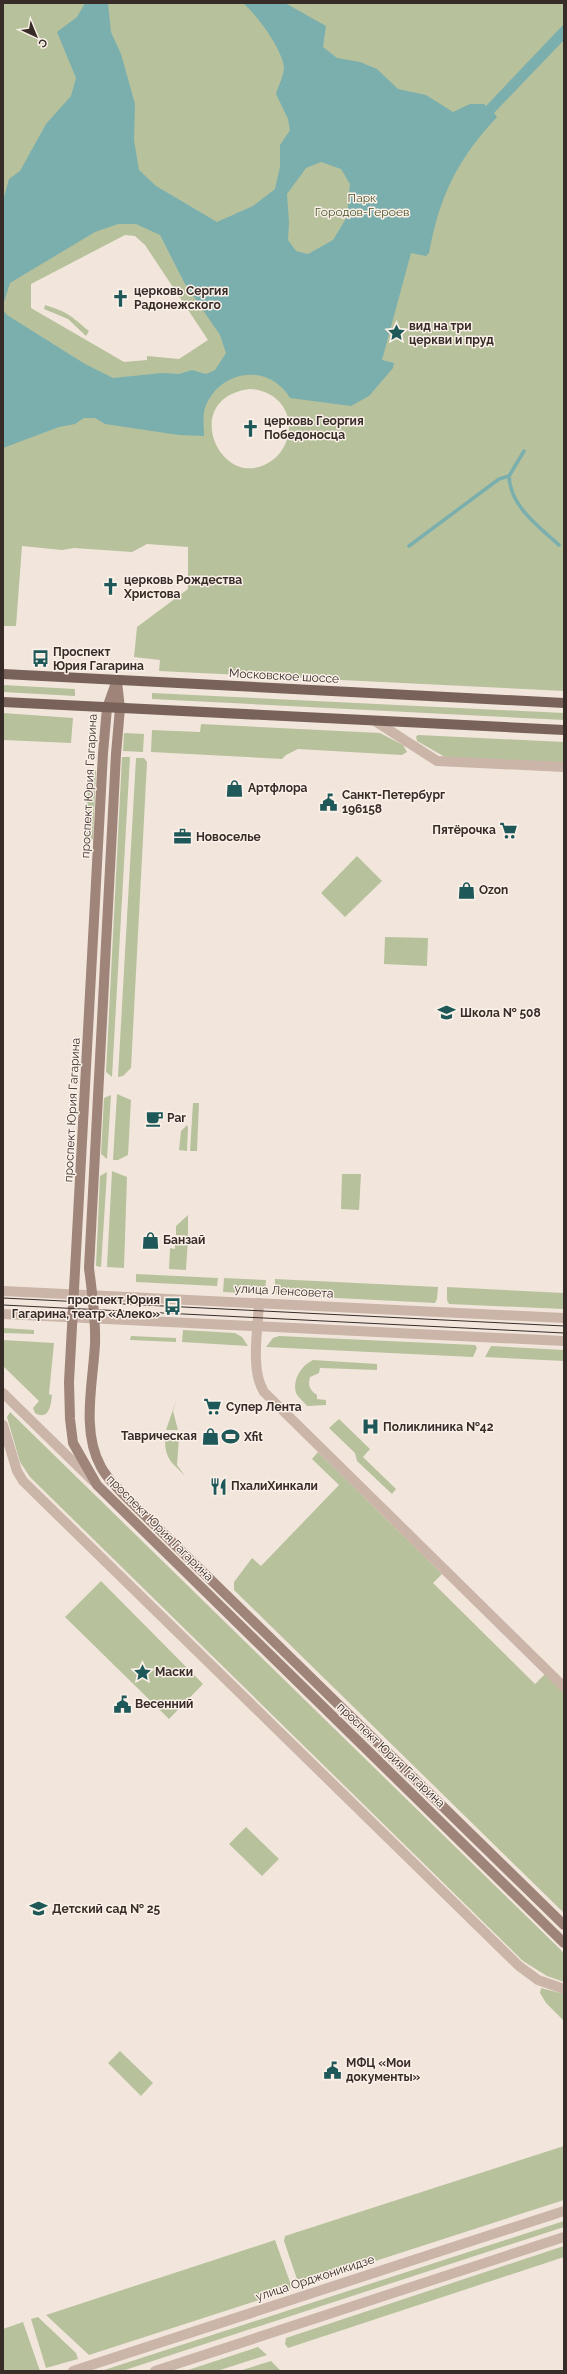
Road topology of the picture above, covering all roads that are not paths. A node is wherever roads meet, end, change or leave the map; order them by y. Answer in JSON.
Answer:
{"nodes":[{"id":1,"x":3,"y":674,"type":"edge"},
{"id":2,"x":117,"y":680,"type":"junction"},
{"id":3,"x":3,"y":702,"type":"edge"},
{"id":4,"x":564,"y":703,"type":"edge"},
{"id":5,"x":107,"y":708,"type":"junction"},
{"id":6,"x":120,"y":708,"type":"junction"},
{"id":7,"x":375,"y":721,"type":"junction"},
{"id":8,"x":564,"y":730,"type":"edge"},
{"id":9,"x":564,"y":767,"type":"edge"},
{"id":10,"x":3,"y":1291,"type":"edge"},
{"id":11,"x":73,"y":1294,"type":"junction"},
{"id":12,"x":92,"y":1295,"type":"junction"},
{"id":13,"x":259,"y":1303,"type":"junction"},
{"id":14,"x":3,"y":1314,"type":"edge"},
{"id":15,"x":72,"y":1317,"type":"junction"},
{"id":16,"x":94,"y":1318,"type":"junction"},
{"id":17,"x":564,"y":1318,"type":"edge"},
{"id":18,"x":258,"y":1325,"type":"junction"},
{"id":19,"x":564,"y":1341,"type":"edge"},
{"id":20,"x":3,"y":1393,"type":"edge"},
{"id":21,"x":3,"y":1425,"type":"edge"},
{"id":22,"x":97,"y":1485,"type":"junction"},
{"id":23,"x":564,"y":1687,"type":"edge"},
{"id":24,"x":564,"y":1925,"type":"edge"},
{"id":25,"x":564,"y":1943,"type":"edge"},
{"id":26,"x":564,"y":1988,"type":"edge"},
{"id":27,"x":564,"y":2210,"type":"edge"},
{"id":28,"x":564,"y":2237,"type":"edge"},
{"id":29,"x":73,"y":2371,"type":"edge"},
{"id":30,"x":155,"y":2371,"type":"edge"}],
"edges":[{"from":1,"to":2,"type":"main road","name":"Московское шоссе"},
{"from":2,"to":4,"type":"main road","name":"Московское шоссе"},
{"from":2,"to":5,"type":"main road","name":"проспект Юрия Гагарина"},
{"from":2,"to":6,"type":"main road","name":"проспект Юрия Гагарина"},
{"from":3,"to":5,"type":"main road"},
{"from":5,"to":6,"type":"main road"},
{"from":5,"to":11,"type":"main road","name":"проспект Юрия Гагарина"},
{"from":6,"to":7,"type":"main road"},
{"from":6,"to":12,"type":"main road","name":"проспект Юрия Гагарина"},
{"from":7,"to":8,"type":"main road"},
{"from":7,"to":9,"type":"street"},
{"from":10,"to":11,"type":"street","name":"улица Ленсовета"},
{"from":11,"to":12,"type":"street","name":"улица Ленсовета"},
{"from":11,"to":15,"type":"main road","name":"проспект Юрия Гагарина"},
{"from":12,"to":13,"type":"street","name":"улица Ленсовета"},
{"from":12,"to":16,"type":"main road","name":"проспект Юрия Гагарина"},
{"from":13,"to":17,"type":"street","name":"улица Ленсовета"},
{"from":13,"to":18,"type":"street"},
{"from":14,"to":15,"type":"street"},
{"from":15,"to":16,"type":"street"},
{"from":15,"to":22,"type":"main road","name":"проспект Юрия Гагарина"},
{"from":16,"to":18,"type":"street"},
{"from":16,"to":24,"type":"main road","name":"проспект Юрия Гагарина"},
{"from":18,"to":19,"type":"street"},
{"from":18,"to":23,"type":"street"},
{"from":20,"to":22,"type":"street"},
{"from":21,"to":26,"type":"street"},
{"from":22,"to":25,"type":"main road","name":"проспект Юрия Гагарина"},
{"from":27,"to":29,"type":"street","name":"улица Орджоникидзе"},
{"from":28,"to":30,"type":"street"}]}
